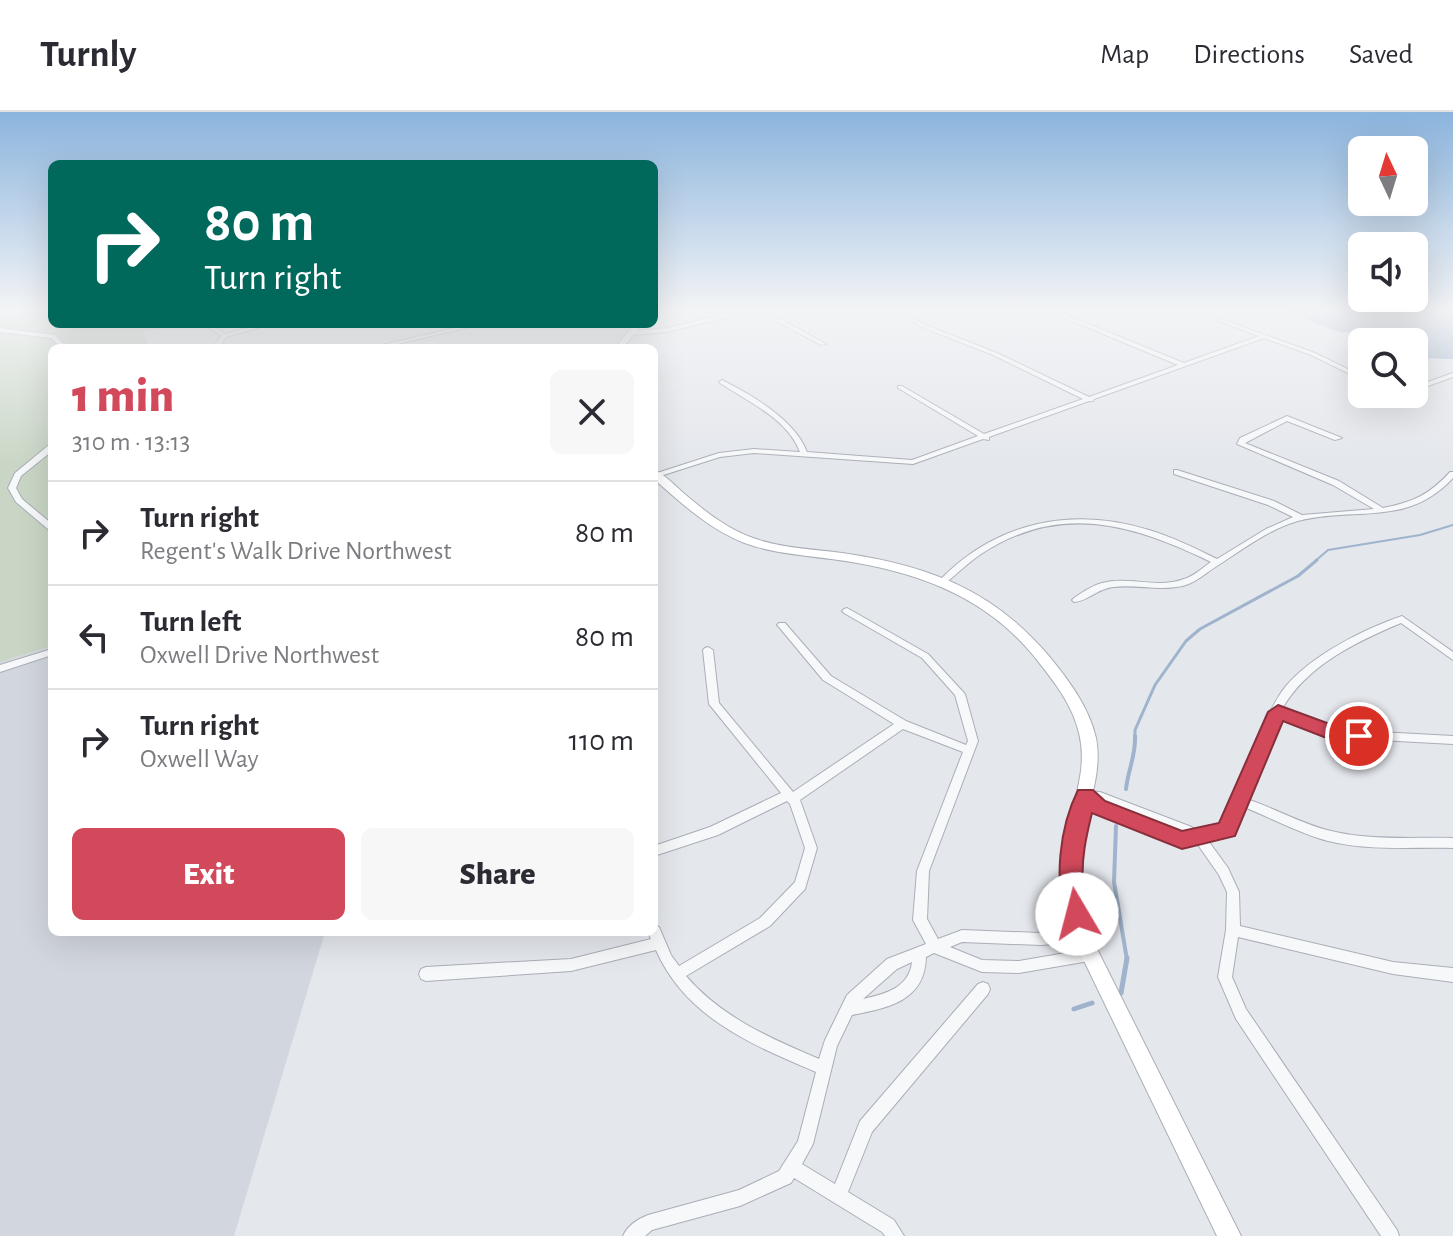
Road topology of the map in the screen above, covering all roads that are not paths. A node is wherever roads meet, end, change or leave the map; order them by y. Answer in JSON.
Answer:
{"nodes":[{"id":1,"x":1008,"y":360,"type":"edge"},
{"id":2,"x":1173,"y":360,"type":"edge"},
{"id":3,"x":1197,"y":360,"type":"edge"},
{"id":4,"x":1321,"y":360,"type":"edge"},
{"id":5,"x":1184,"y":365,"type":"junction"},
{"id":6,"x":1348,"y":372,"type":"edge"},
{"id":7,"x":1453,"y":375,"type":"edge"},
{"id":8,"x":722,"y":382,"type":"dead end"},
{"id":9,"x":1428,"y":384,"type":"edge"},
{"id":10,"x":900,"y":387,"type":"dead end"},
{"id":11,"x":1091,"y":400,"type":"junction"},
{"id":12,"x":986,"y":438,"type":"junction"},
{"id":13,"x":1338,"y":438,"type":"dead end"},
{"id":14,"x":48,"y":450,"type":"edge"},
{"id":15,"x":804,"y":454,"type":"junction"},
{"id":16,"x":1177,"y":472,"type":"dead end"},
{"id":17,"x":658,"y":474,"type":"edge"},
{"id":18,"x":1453,"y":474,"type":"edge"},
{"id":19,"x":658,"y":477,"type":"edge"},
{"id":20,"x":1380,"y":509,"type":"junction"},
{"id":21,"x":1301,"y":518,"type":"junction"},
{"id":22,"x":48,"y":525,"type":"edge"},
{"id":23,"x":1217,"y":562,"type":"junction"},
{"id":24,"x":944,"y":580,"type":"junction"},
{"id":25,"x":1077,"y":600,"type":"dead end"},
{"id":26,"x":847,"y":611,"type":"dead end"},
{"id":27,"x":782,"y":625,"type":"dead end"},
{"id":28,"x":708,"y":650,"type":"dead end"},
{"id":29,"x":48,"y":653,"type":"edge"},
{"id":30,"x":1453,"y":657,"type":"edge"},
{"id":31,"x":0,"y":669,"type":"edge"},
{"id":32,"x":1278,"y":712,"type":"junction"},
{"id":33,"x":902,"y":724,"type":"junction"},
{"id":34,"x":1453,"y":740,"type":"edge"},
{"id":35,"x":969,"y":750,"type":"junction"},
{"id":36,"x":1086,"y":796,"type":"junction"},
{"id":37,"x":790,"y":797,"type":"junction"},
{"id":38,"x":1237,"y":800,"type":"junction"},
{"id":39,"x":1199,"y":837,"type":"junction"},
{"id":40,"x":1453,"y":843,"type":"edge"},
{"id":41,"x":658,"y":850,"type":"edge"},
{"id":42,"x":1233,"y":930,"type":"junction"},
{"id":43,"x":965,"y":936,"type":"junction"},
{"id":44,"x":656,"y":937,"type":"edge"},
{"id":45,"x":1085,"y":945,"type":"junction"},
{"id":46,"x":936,"y":948,"type":"junction"},
{"id":47,"x":919,"y":952,"type":"junction"},
{"id":48,"x":970,"y":961,"type":"junction"},
{"id":49,"x":426,"y":974,"type":"dead end"},
{"id":50,"x":677,"y":974,"type":"junction"},
{"id":51,"x":1451,"y":979,"type":"edge"},
{"id":52,"x":983,"y":989,"type":"dead end"},
{"id":53,"x":848,"y":1009,"type":"junction"},
{"id":54,"x":825,"y":1069,"type":"junction"},
{"id":55,"x":791,"y":1167,"type":"junction"},
{"id":56,"x":838,"y":1197,"type":"junction"},
{"id":57,"x":631,"y":1236,"type":"edge"},
{"id":58,"x":896,"y":1236,"type":"edge"},
{"id":59,"x":1229,"y":1236,"type":"edge"},
{"id":60,"x":1391,"y":1236,"type":"edge"}],
"edges":[{"from":1,"to":11,"type":"street"},
{"from":2,"to":5,"type":"street"},
{"from":3,"to":5,"type":"street"},
{"from":4,"to":6,"type":"street"},
{"from":5,"to":11,"type":"street"},
{"from":7,"to":9,"type":"street"},
{"from":8,"to":15,"type":"street"},
{"from":10,"to":12,"type":"street"},
{"from":11,"to":12,"type":"street"},
{"from":12,"to":15,"type":"street"},
{"from":13,"to":20,"type":"street"},
{"from":14,"to":22,"type":"street"},
{"from":15,"to":17,"type":"street"},
{"from":16,"to":21,"type":"street"},
{"from":18,"to":20,"type":"street"},
{"from":19,"to":24,"type":"street"},
{"from":20,"to":21,"type":"street"},
{"from":21,"to":23,"type":"street"},
{"from":23,"to":24,"type":"street"},
{"from":23,"to":25,"type":"street"},
{"from":24,"to":36,"type":"street"},
{"from":26,"to":35,"type":"street"},
{"from":27,"to":33,"type":"street"},
{"from":28,"to":37,"type":"street"},
{"from":29,"to":31,"type":"street"},
{"from":30,"to":32,"type":"street"},
{"from":32,"to":34,"type":"street"},
{"from":32,"to":38,"type":"street"},
{"from":33,"to":35,"type":"street"},
{"from":33,"to":37,"type":"street"},
{"from":35,"to":46,"type":"street"},
{"from":36,"to":39,"type":"street"},
{"from":36,"to":45,"type":"street"},
{"from":37,"to":41,"type":"street"},
{"from":37,"to":50,"type":"street"},
{"from":38,"to":39,"type":"street"},
{"from":38,"to":40,"type":"street"},
{"from":39,"to":42,"type":"street"},
{"from":42,"to":51,"type":"street"},
{"from":42,"to":60,"type":"street"},
{"from":43,"to":45,"type":"street"},
{"from":43,"to":46,"type":"street"},
{"from":43,"to":48,"type":"street"},
{"from":44,"to":49,"type":"street"},
{"from":44,"to":50,"type":"street"},
{"from":45,"to":48,"type":"street"},
{"from":45,"to":59,"type":"street"},
{"from":46,"to":47,"type":"street"},
{"from":46,"to":48,"type":"street"},
{"from":47,"to":53,"type":"street"},
{"from":47,"to":53,"type":"street"},
{"from":50,"to":54,"type":"street"},
{"from":52,"to":56,"type":"street"},
{"from":53,"to":54,"type":"street"},
{"from":54,"to":55,"type":"street"},
{"from":55,"to":56,"type":"street"},
{"from":55,"to":57,"type":"street"},
{"from":56,"to":58,"type":"street"}]}
